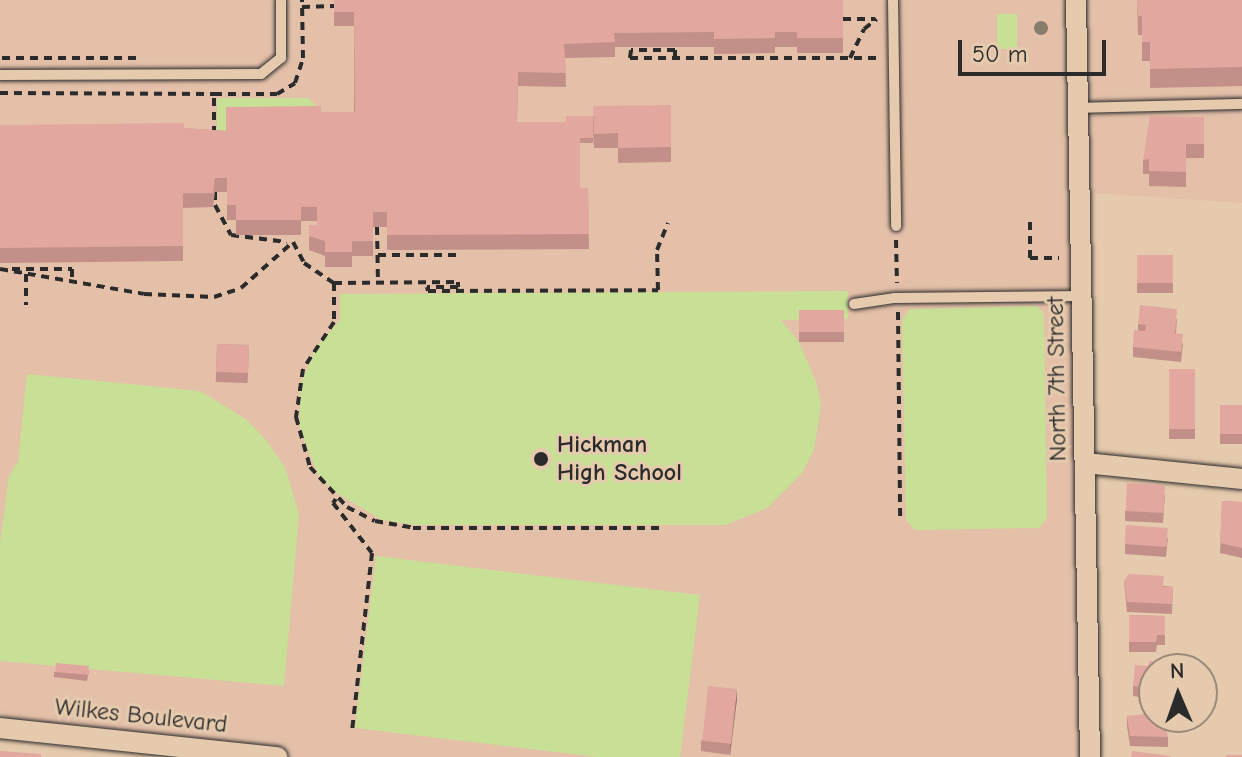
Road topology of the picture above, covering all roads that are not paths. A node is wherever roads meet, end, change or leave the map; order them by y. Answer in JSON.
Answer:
{"nodes":[{"id":1,"x":281,"y":0,"type":"edge"},
{"id":2,"x":893,"y":0,"type":"edge"},
{"id":3,"x":1076,"y":0,"type":"edge"},
{"id":4,"x":0,"y":75,"type":"edge"},
{"id":5,"x":1242,"y":104,"type":"edge"},
{"id":6,"x":1078,"y":108,"type":"junction"},
{"id":7,"x":896,"y":226,"type":"road end"},
{"id":8,"x":1082,"y":296,"type":"junction"},
{"id":9,"x":854,"y":304,"type":"dead end"},
{"id":10,"x":1085,"y":463,"type":"junction"},
{"id":11,"x":1242,"y":479,"type":"edge"},
{"id":12,"x":0,"y":728,"type":"edge"},
{"id":13,"x":227,"y":754,"type":"edge"},
{"id":14,"x":277,"y":757,"type":"edge"},
{"id":15,"x":1090,"y":757,"type":"edge"}],
"edges":[{"from":1,"to":4,"type":"lane"},
{"from":2,"to":7,"type":"lane"},
{"from":3,"to":6,"type":"street","name":"North 7th Street"},
{"from":5,"to":6,"type":"lane"},
{"from":6,"to":8,"type":"street","name":"North 7th Street"},
{"from":8,"to":9,"type":"lane"},
{"from":8,"to":10,"type":"street","name":"North 7th Street"},
{"from":10,"to":11,"type":"street"},
{"from":10,"to":15,"type":"street","name":"North 7th Street"},
{"from":12,"to":13,"type":"street","name":"Wilkes Boulevard"},
{"from":13,"to":14,"type":"street","name":"Wilkes Boulevard"}]}
